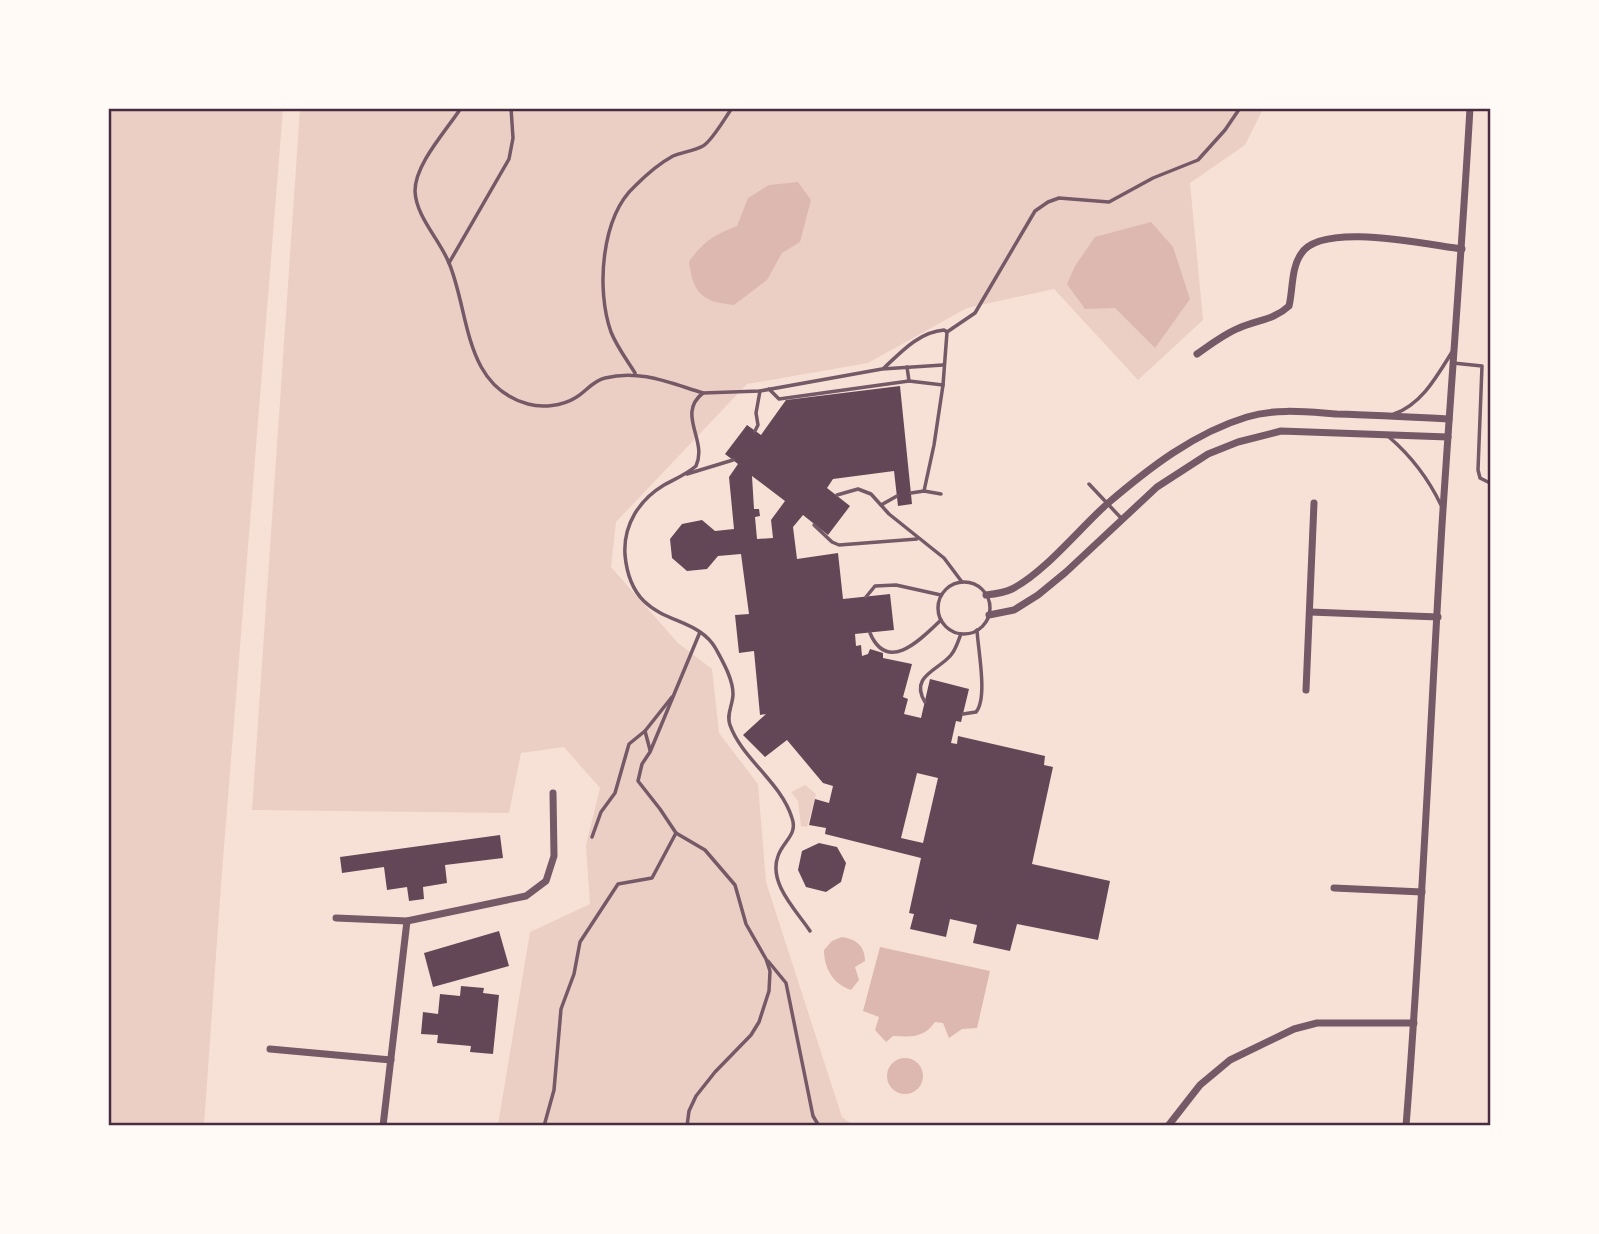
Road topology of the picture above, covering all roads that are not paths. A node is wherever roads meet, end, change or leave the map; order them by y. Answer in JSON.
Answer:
{"nodes":[{"id":1,"x":461,"y":108,"type":"edge"},
{"id":2,"x":511,"y":108,"type":"edge"},
{"id":3,"x":732,"y":108,"type":"edge"},
{"id":4,"x":1240,"y":108,"type":"edge"},
{"id":5,"x":1469,"y":108,"type":"edge"},
{"id":6,"x":1462,"y":249,"type":"junction"},
{"id":7,"x":449,"y":264,"type":"junction"},
{"id":8,"x":947,"y":332,"type":"junction"},
{"id":9,"x":1454,"y":348,"type":"junction"},
{"id":10,"x":1197,"y":355,"type":"dead end"},
{"id":11,"x":1454,"y":363,"type":"junction"},
{"id":12,"x":943,"y":365,"type":"junction"},
{"id":13,"x":907,"y":367,"type":"junction"},
{"id":14,"x":882,"y":369,"type":"junction"},
{"id":15,"x":635,"y":373,"type":"junction"},
{"id":16,"x":909,"y":382,"type":"junction"},
{"id":17,"x":943,"y":385,"type":"junction"},
{"id":18,"x":769,"y":389,"type":"junction"},
{"id":19,"x":760,"y":391,"type":"junction"},
{"id":20,"x":703,"y":393,"type":"junction"},
{"id":21,"x":1389,"y":416,"type":"junction"},
{"id":22,"x":1449,"y":419,"type":"junction"},
{"id":23,"x":755,"y":431,"type":"dead end"},
{"id":24,"x":1387,"y":435,"type":"junction"},
{"id":25,"x":1448,"y":437,"type":"junction"},
{"id":26,"x":733,"y":460,"type":"dead end"},
{"id":27,"x":679,"y":477,"type":"junction"},
{"id":28,"x":1490,"y":483,"type":"edge"},
{"id":29,"x":1089,"y":484,"type":"dead end"},
{"id":30,"x":924,"y":491,"type":"junction"},
{"id":31,"x":911,"y":493,"type":"dead end"},
{"id":32,"x":940,"y":494,"type":"dead end"},
{"id":33,"x":836,"y":495,"type":"dead end"},
{"id":34,"x":897,"y":496,"type":"dead end"},
{"id":35,"x":1314,"y":503,"type":"dead end"},
{"id":36,"x":1107,"y":504,"type":"junction"},
{"id":37,"x":881,"y":505,"type":"junction"},
{"id":38,"x":1443,"y":510,"type":"junction"},
{"id":39,"x":1122,"y":519,"type":"junction"},
{"id":40,"x":814,"y":525,"type":"dead end"},
{"id":41,"x":917,"y":539,"type":"junction"},
{"id":42,"x":962,"y":582,"type":"junction"},
{"id":43,"x":941,"y":595,"type":"junction"},
{"id":44,"x":986,"y":595,"type":"junction"},
{"id":45,"x":866,"y":597,"type":"dead end"},
{"id":46,"x":1310,"y":612,"type":"junction"},
{"id":47,"x":989,"y":615,"type":"junction"},
{"id":48,"x":1438,"y":617,"type":"junction"},
{"id":49,"x":941,"y":620,"type":"junction"},
{"id":50,"x":977,"y":630,"type":"junction"},
{"id":51,"x":700,"y":632,"type":"junction"},
{"id":52,"x":870,"y":633,"type":"dead end"},
{"id":53,"x":961,"y":634,"type":"junction"},
{"id":54,"x":1306,"y":690,"type":"dead end"},
{"id":55,"x":675,"y":693,"type":"junction"},
{"id":56,"x":925,"y":702,"type":"dead end"},
{"id":57,"x":964,"y":714,"type":"dead end"},
{"id":58,"x":645,"y":732,"type":"junction"},
{"id":59,"x":650,"y":752,"type":"junction"},
{"id":60,"x":553,"y":793,"type":"dead end"},
{"id":61,"x":676,"y":833,"type":"junction"},
{"id":62,"x":592,"y":836,"type":"dead end"},
{"id":63,"x":1334,"y":888,"type":"dead end"},
{"id":64,"x":1422,"y":892,"type":"junction"},
{"id":65,"x":336,"y":918,"type":"dead end"},
{"id":66,"x":407,"y":921,"type":"junction"},
{"id":67,"x":810,"y":931,"type":"dead end"},
{"id":68,"x":766,"y":959,"type":"junction"},
{"id":69,"x":1414,"y":1023,"type":"junction"},
{"id":70,"x":270,"y":1049,"type":"dead end"},
{"id":71,"x":391,"y":1060,"type":"junction"},
{"id":72,"x":383,"y":1125,"type":"edge"},
{"id":73,"x":544,"y":1125,"type":"edge"},
{"id":74,"x":687,"y":1125,"type":"edge"},
{"id":75,"x":819,"y":1125,"type":"edge"},
{"id":76,"x":1168,"y":1125,"type":"edge"},
{"id":77,"x":1406,"y":1125,"type":"edge"}],
"edges":[{"from":1,"to":7,"type":"lane"},
{"from":2,"to":7,"type":"lane"},
{"from":3,"to":15,"type":"lane"},
{"from":4,"to":8,"type":"lane"},
{"from":5,"to":6,"type":"street"},
{"from":6,"to":9,"type":"street"},
{"from":6,"to":10,"type":"street"},
{"from":7,"to":15,"type":"lane"},
{"from":8,"to":12,"type":"lane"},
{"from":8,"to":14,"type":"lane"},
{"from":9,"to":11,"type":"street"},
{"from":9,"to":21,"type":"lane"},
{"from":11,"to":22,"type":"street"},
{"from":11,"to":28,"type":"lane"},
{"from":12,"to":13,"type":"lane"},
{"from":12,"to":17,"type":"lane"},
{"from":13,"to":14,"type":"lane"},
{"from":13,"to":16,"type":"lane"},
{"from":14,"to":18,"type":"lane"},
{"from":15,"to":20,"type":"lane"},
{"from":16,"to":17,"type":"lane"},
{"from":16,"to":18,"type":"lane"},
{"from":17,"to":30,"type":"lane"},
{"from":18,"to":19,"type":"lane"},
{"from":19,"to":20,"type":"lane"},
{"from":19,"to":23,"type":"lane"},
{"from":20,"to":27,"type":"lane"},
{"from":21,"to":22,"type":"street"},
{"from":21,"to":36,"type":"street"},
{"from":22,"to":25,"type":"street"},
{"from":24,"to":25,"type":"street"},
{"from":24,"to":38,"type":"lane"},
{"from":24,"to":39,"type":"street"},
{"from":25,"to":38,"type":"street"},
{"from":26,"to":27,"type":"lane"},
{"from":27,"to":51,"type":"lane"},
{"from":29,"to":36,"type":"lane"},
{"from":30,"to":31,"type":"lane"},
{"from":30,"to":32,"type":"lane"},
{"from":33,"to":37,"type":"lane"},
{"from":34,"to":37,"type":"lane"},
{"from":35,"to":46,"type":"street"},
{"from":36,"to":39,"type":"lane"},
{"from":36,"to":44,"type":"street"},
{"from":37,"to":41,"type":"lane"},
{"from":38,"to":48,"type":"street"},
{"from":39,"to":47,"type":"street"},
{"from":40,"to":41,"type":"lane"},
{"from":41,"to":42,"type":"lane"},
{"from":42,"to":43,"type":"lane"},
{"from":42,"to":44,"type":"lane"},
{"from":43,"to":45,"type":"lane"},
{"from":43,"to":49,"type":"lane"},
{"from":44,"to":47,"type":"lane"},
{"from":46,"to":48,"type":"street"},
{"from":46,"to":54,"type":"street"},
{"from":47,"to":50,"type":"lane"},
{"from":48,"to":64,"type":"street"},
{"from":49,"to":52,"type":"lane"},
{"from":49,"to":53,"type":"lane"},
{"from":50,"to":53,"type":"lane"},
{"from":50,"to":57,"type":"lane"},
{"from":51,"to":55,"type":"lane"},
{"from":51,"to":67,"type":"lane"},
{"from":53,"to":56,"type":"lane"},
{"from":55,"to":58,"type":"lane"},
{"from":55,"to":59,"type":"lane"},
{"from":58,"to":59,"type":"lane"},
{"from":58,"to":62,"type":"lane"},
{"from":59,"to":61,"type":"lane"},
{"from":60,"to":66,"type":"street"},
{"from":61,"to":68,"type":"lane"},
{"from":61,"to":73,"type":"lane"},
{"from":63,"to":64,"type":"street"},
{"from":64,"to":69,"type":"street"},
{"from":65,"to":66,"type":"street"},
{"from":66,"to":71,"type":"street"},
{"from":68,"to":74,"type":"lane"},
{"from":68,"to":75,"type":"lane"},
{"from":69,"to":76,"type":"street"},
{"from":69,"to":77,"type":"street"},
{"from":70,"to":71,"type":"street"},
{"from":71,"to":72,"type":"street"}]}
